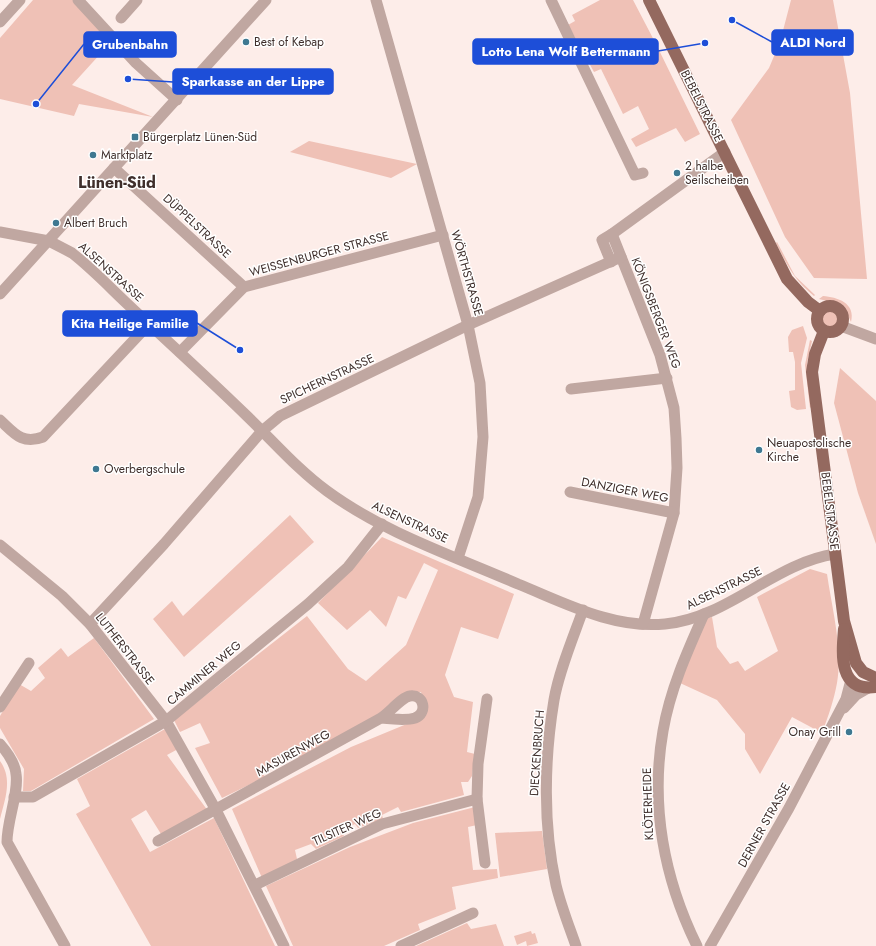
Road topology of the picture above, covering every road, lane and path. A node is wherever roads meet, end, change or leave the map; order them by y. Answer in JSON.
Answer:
{"nodes":[{"id":1,"x":20,"y":0,"type":"edge"},
{"id":2,"x":78,"y":0,"type":"edge"},
{"id":3,"x":137,"y":0,"type":"edge"},
{"id":4,"x":266,"y":0,"type":"edge"},
{"id":5,"x":376,"y":0,"type":"edge"},
{"id":6,"x":551,"y":0,"type":"edge"},
{"id":7,"x":649,"y":0,"type":"edge"},
{"id":8,"x":121,"y":18,"type":"dead end"},
{"id":9,"x":0,"y":22,"type":"edge"},
{"id":10,"x":177,"y":100,"type":"junction"},
{"id":11,"x":725,"y":152,"type":"junction"},
{"id":12,"x":114,"y":168,"type":"junction"},
{"id":13,"x":643,"y":172,"type":"dead end"},
{"id":14,"x":0,"y":232,"type":"edge"},
{"id":15,"x":443,"y":235,"type":"junction"},
{"id":16,"x":49,"y":241,"type":"junction"},
{"id":17,"x":616,"y":260,"type":"junction"},
{"id":18,"x":244,"y":287,"type":"junction"},
{"id":19,"x":0,"y":294,"type":"edge"},
{"id":20,"x":820,"y":310,"type":"junction"},
{"id":21,"x":149,"y":324,"type":"junction"},
{"id":22,"x":468,"y":325,"type":"junction"},
{"id":23,"x":842,"y":326,"type":"junction"},
{"id":24,"x":824,"y":331,"type":"junction"},
{"id":25,"x":876,"y":339,"type":"edge"},
{"id":26,"x":180,"y":352,"type":"junction"},
{"id":27,"x":667,"y":378,"type":"junction"},
{"id":28,"x":571,"y":389,"type":"dead end"},
{"id":29,"x":0,"y":420,"type":"edge"},
{"id":30,"x":262,"y":431,"type":"junction"},
{"id":31,"x":570,"y":492,"type":"dead end"},
{"id":32,"x":674,"y":512,"type":"junction"},
{"id":33,"x":382,"y":524,"type":"junction"},
{"id":34,"x":0,"y":545,"type":"edge"},
{"id":35,"x":835,"y":554,"type":"junction"},
{"id":36,"x":458,"y":558,"type":"junction"},
{"id":37,"x":583,"y":610,"type":"junction"},
{"id":38,"x":704,"y":614,"type":"junction"},
{"id":39,"x":844,"y":621,"type":"junction"},
{"id":40,"x":90,"y":624,"type":"junction"},
{"id":41,"x":642,"y":624,"type":"junction"},
{"id":42,"x":854,"y":657,"type":"junction"},
{"id":43,"x":29,"y":663,"type":"dead end"},
{"id":44,"x":846,"y":679,"type":"junction"},
{"id":45,"x":874,"y":683,"type":"edge"},
{"id":46,"x":487,"y":699,"type":"dead end"},
{"id":47,"x":0,"y":707,"type":"edge"},
{"id":48,"x":837,"y":714,"type":"junction"},
{"id":49,"x":381,"y":718,"type":"dead end"},
{"id":50,"x":166,"y":721,"type":"junction"},
{"id":51,"x":0,"y":744,"type":"edge"},
{"id":52,"x":14,"y":797,"type":"junction"},
{"id":53,"x":477,"y":799,"type":"junction"},
{"id":54,"x":216,"y":810,"type":"junction"},
{"id":55,"x":158,"y":841,"type":"dead end"},
{"id":56,"x":485,"y":863,"type":"dead end"},
{"id":57,"x":255,"y":885,"type":"junction"},
{"id":58,"x":473,"y":913,"type":"dead end"},
{"id":59,"x":65,"y":946,"type":"edge"},
{"id":60,"x":284,"y":946,"type":"edge"},
{"id":61,"x":401,"y":946,"type":"edge"},
{"id":62,"x":576,"y":946,"type":"edge"},
{"id":63,"x":697,"y":946,"type":"edge"},
{"id":64,"x":710,"y":946,"type":"edge"}],
"edges":[{"from":1,"to":9,"type":"street"},
{"from":2,"to":10,"type":"street"},
{"from":3,"to":8,"type":"street"},
{"from":4,"to":10,"type":"street"},
{"from":5,"to":15,"type":"street","name":"WÖRTHSTRASSE"},
{"from":6,"to":13,"type":"street"},
{"from":7,"to":11,"type":"main road","name":"BEBELSTRASSE"},
{"from":10,"to":12,"type":"street"},
{"from":11,"to":17,"type":"street","name":"KÖNIGSBERGER WEG"},
{"from":11,"to":20,"type":"main road","name":"BEBELSTRASSE"},
{"from":12,"to":16,"type":"street"},
{"from":12,"to":18,"type":"street","name":"DÜPPELSTRASSE"},
{"from":14,"to":16,"type":"street"},
{"from":15,"to":18,"type":"street","name":"WEISSENBURGER STRASSE"},
{"from":15,"to":22,"type":"street","name":"WÖRTHSTRASSE"},
{"from":16,"to":19,"type":"street"},
{"from":16,"to":21,"type":"street","name":"ALSENSTRASSE"},
{"from":17,"to":22,"type":"street","name":"SPICHERNSTRASSE"},
{"from":17,"to":27,"type":"street","name":"KÖNIGSBERGER WEG"},
{"from":18,"to":26,"type":"street","name":"WEISSENBURGER STRASSE"},
{"from":20,"to":23,"type":"main road"},
{"from":20,"to":24,"type":"main road"},
{"from":21,"to":26,"type":"street","name":"ALSENSTRASSE"},
{"from":21,"to":29,"type":"street"},
{"from":22,"to":30,"type":"street","name":"SPICHERNSTRASSE"},
{"from":22,"to":36,"type":"street","name":"WÖRTHSTRASSE"},
{"from":23,"to":24,"type":"main road"},
{"from":23,"to":25,"type":"street"},
{"from":24,"to":35,"type":"main road","name":"BEBELSTRASSE"},
{"from":26,"to":30,"type":"street","name":"ALSENSTRASSE"},
{"from":27,"to":28,"type":"street"},
{"from":27,"to":32,"type":"street","name":"KÖNIGSBERGER WEG"},
{"from":30,"to":33,"type":"street","name":"ALSENSTRASSE"},
{"from":30,"to":40,"type":"street","name":"SPICHERNSTRASSE"},
{"from":31,"to":32,"type":"street","name":"DANZIGER WEG"},
{"from":32,"to":41,"type":"street","name":"KÖNIGSBERGER WEG"},
{"from":33,"to":36,"type":"street","name":"ALSENSTRASSE"},
{"from":33,"to":50,"type":"street","name":"CAMMINER WEG"},
{"from":34,"to":40,"type":"street","name":"LUTHERSTRASSE"},
{"from":35,"to":38,"type":"street","name":"ALSENSTRASSE"},
{"from":35,"to":39,"type":"main road","name":"BEBELSTRASSE"},
{"from":36,"to":37,"type":"street","name":"ALSENSTRASSE"},
{"from":37,"to":41,"type":"street","name":"ALSENSTRASSE"},
{"from":37,"to":62,"type":"street","name":"DIECKENBRUCH"},
{"from":38,"to":41,"type":"street","name":"ALSENSTRASSE"},
{"from":38,"to":63,"type":"street","name":"KLÖTERHEIDE"},
{"from":39,"to":42,"type":"main road","name":"BEBELSTRASSE"},
{"from":39,"to":44,"type":"main road","name":"BEBELSTRASSE"},
{"from":40,"to":50,"type":"street","name":"LUTHERSTRASSE"},
{"from":42,"to":44,"type":"main road"},
{"from":42,"to":45,"type":"main road"},
{"from":43,"to":47,"type":"street"},
{"from":44,"to":45,"type":"main road"},
{"from":44,"to":48,"type":"street","name":"DERNER STRASSE"},
{"from":45,"to":48,"type":"street","name":"DERNER STRASSE"},
{"from":46,"to":53,"type":"street"},
{"from":48,"to":64,"type":"street","name":"DERNER STRASSE"},
{"from":49,"to":54,"type":"street","name":"MASURENWEG"},
{"from":50,"to":52,"type":"street","name":"CAMMINER WEG"},
{"from":50,"to":54,"type":"street","name":"LUTHERSTRASSE"},
{"from":51,"to":52,"type":"street"},
{"from":52,"to":59,"type":"street"},
{"from":53,"to":56,"type":"street"},
{"from":53,"to":57,"type":"street","name":"TILSITER WEG"},
{"from":54,"to":55,"type":"street"},
{"from":54,"to":57,"type":"street","name":"LUTHERSTRASSE"},
{"from":57,"to":60,"type":"street","name":"LUTHERSTRASSE"},
{"from":58,"to":61,"type":"street"}]}
